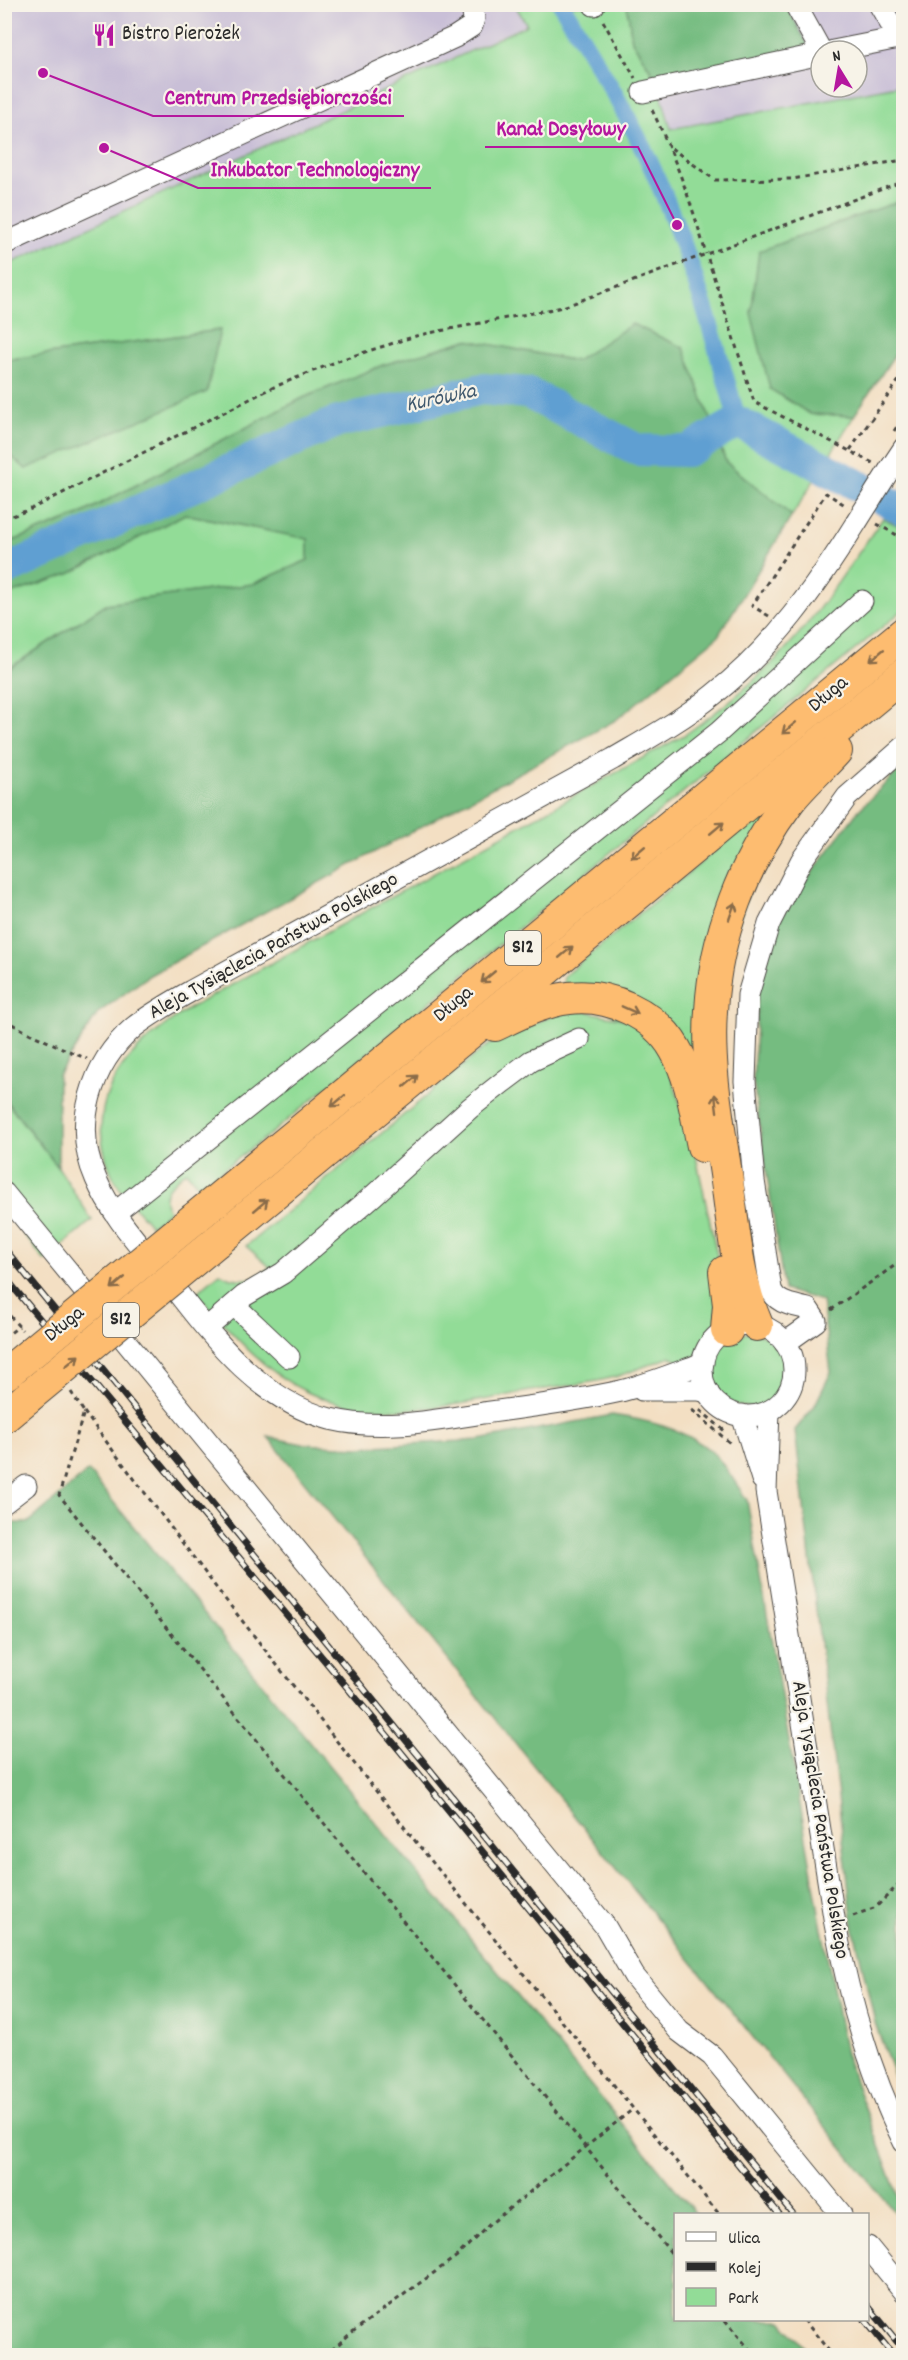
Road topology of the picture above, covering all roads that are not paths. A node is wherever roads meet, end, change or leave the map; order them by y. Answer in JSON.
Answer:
{"nodes":[{"id":1,"x":471,"y":4,"type":"edge"},
{"id":2,"x":795,"y":4,"type":"edge"},
{"id":3,"x":879,"y":4,"type":"edge"},
{"id":4,"x":901,"y":38,"type":"edge"},
{"id":5,"x":814,"y":39,"type":"edge"},
{"id":6,"x":869,"y":44,"type":"edge"},
{"id":7,"x":809,"y":55,"type":"edge"},
{"id":8,"x":643,"y":92,"type":"road end"},
{"id":9,"x":4,"y":244,"type":"edge"},
{"id":10,"x":903,"y":448,"type":"edge"},
{"id":11,"x":862,"y":601,"type":"dead end"},
{"id":12,"x":903,"y":633,"type":"edge"},
{"id":13,"x":896,"y":680,"type":"edge"},
{"id":14,"x":903,"y":747,"type":"edge"},
{"id":15,"x":579,"y":1039,"type":"dead end"},
{"id":16,"x":457,"y":1043,"type":"junction"},
{"id":17,"x":4,"y":1193,"type":"edge"},
{"id":18,"x":116,"y":1212,"type":"junction"},
{"id":19,"x":234,"y":1305,"type":"junction"},
{"id":20,"x":742,"y":1327,"type":"junction"},
{"id":21,"x":207,"y":1328,"type":"junction"},
{"id":22,"x":785,"y":1343,"type":"junction"},
{"id":23,"x":289,"y":1357,"type":"dead end"},
{"id":24,"x":703,"y":1363,"type":"junction"},
{"id":25,"x":6,"y":1374,"type":"edge"},
{"id":26,"x":621,"y":1390,"type":"junction"},
{"id":27,"x":708,"y":1392,"type":"junction"},
{"id":28,"x":16,"y":1407,"type":"edge"},
{"id":29,"x":769,"y":1411,"type":"junction"},
{"id":30,"x":742,"y":1415,"type":"junction"},
{"id":31,"x":26,"y":1486,"type":"dead end"},
{"id":32,"x":766,"y":1491,"type":"junction"},
{"id":33,"x":4,"y":1503,"type":"edge"},
{"id":34,"x":903,"y":2142,"type":"edge"},
{"id":35,"x":840,"y":2213,"type":"edge"},
{"id":36,"x":869,"y":2249,"type":"edge"},
{"id":37,"x":903,"y":2291,"type":"edge"}],
"edges":[{"from":1,"to":9,"type":"street"},
{"from":2,"to":5,"type":"street"},
{"from":3,"to":4,"type":"street"},
{"from":4,"to":6,"type":"street"},
{"from":7,"to":8,"type":"street"},
{"from":10,"to":18,"type":"street","name":"Aleja Tysiąclecia Państwa Polskiego","bridge":true},
{"from":11,"to":18,"type":"street"},
{"from":12,"to":25,"type":"highway","name":"Długa","number":"S12","one_way":true,"bridge":true},
{"from":16,"to":13,"type":"highway","number":"S12","one_way":true},
{"from":20,"to":13,"type":"highway","one_way":true},
{"from":14,"to":22,"type":"street"},
{"from":15,"to":19,"type":"street"},
{"from":16,"to":20,"type":"highway","one_way":true},
{"from":28,"to":16,"type":"highway","name":"Długa","number":"S12","one_way":true,"bridge":true},
{"from":17,"to":35,"type":"street"},
{"from":18,"to":21,"type":"street","name":"Aleja Tysiąclecia Państwa Polskiego"},
{"from":19,"to":21,"type":"street"},
{"from":19,"to":23,"type":"street"},
{"from":20,"to":22,"type":"street"},
{"from":20,"to":24,"type":"street"},
{"from":21,"to":26,"type":"street","name":"Aleja Tysiąclecia Państwa Polskiego"},
{"from":22,"to":29,"type":"street"},
{"from":24,"to":26,"type":"street","name":"Aleja Tysiąclecia Państwa Polskiego"},
{"from":24,"to":27,"type":"street"},
{"from":26,"to":27,"type":"street","name":"Aleja Tysiąclecia Państwa Polskiego"},
{"from":27,"to":30,"type":"street"},
{"from":29,"to":30,"type":"street"},
{"from":29,"to":32,"type":"street","name":"Aleja Tysiąclecia Państwa Polskiego"},
{"from":30,"to":32,"type":"street","name":"Aleja Tysiąclecia Państwa Polskiego"},
{"from":31,"to":33,"type":"street"},
{"from":32,"to":34,"type":"street","name":"Aleja Tysiąclecia Państwa Polskiego"},
{"from":36,"to":37,"type":"street"}]}
